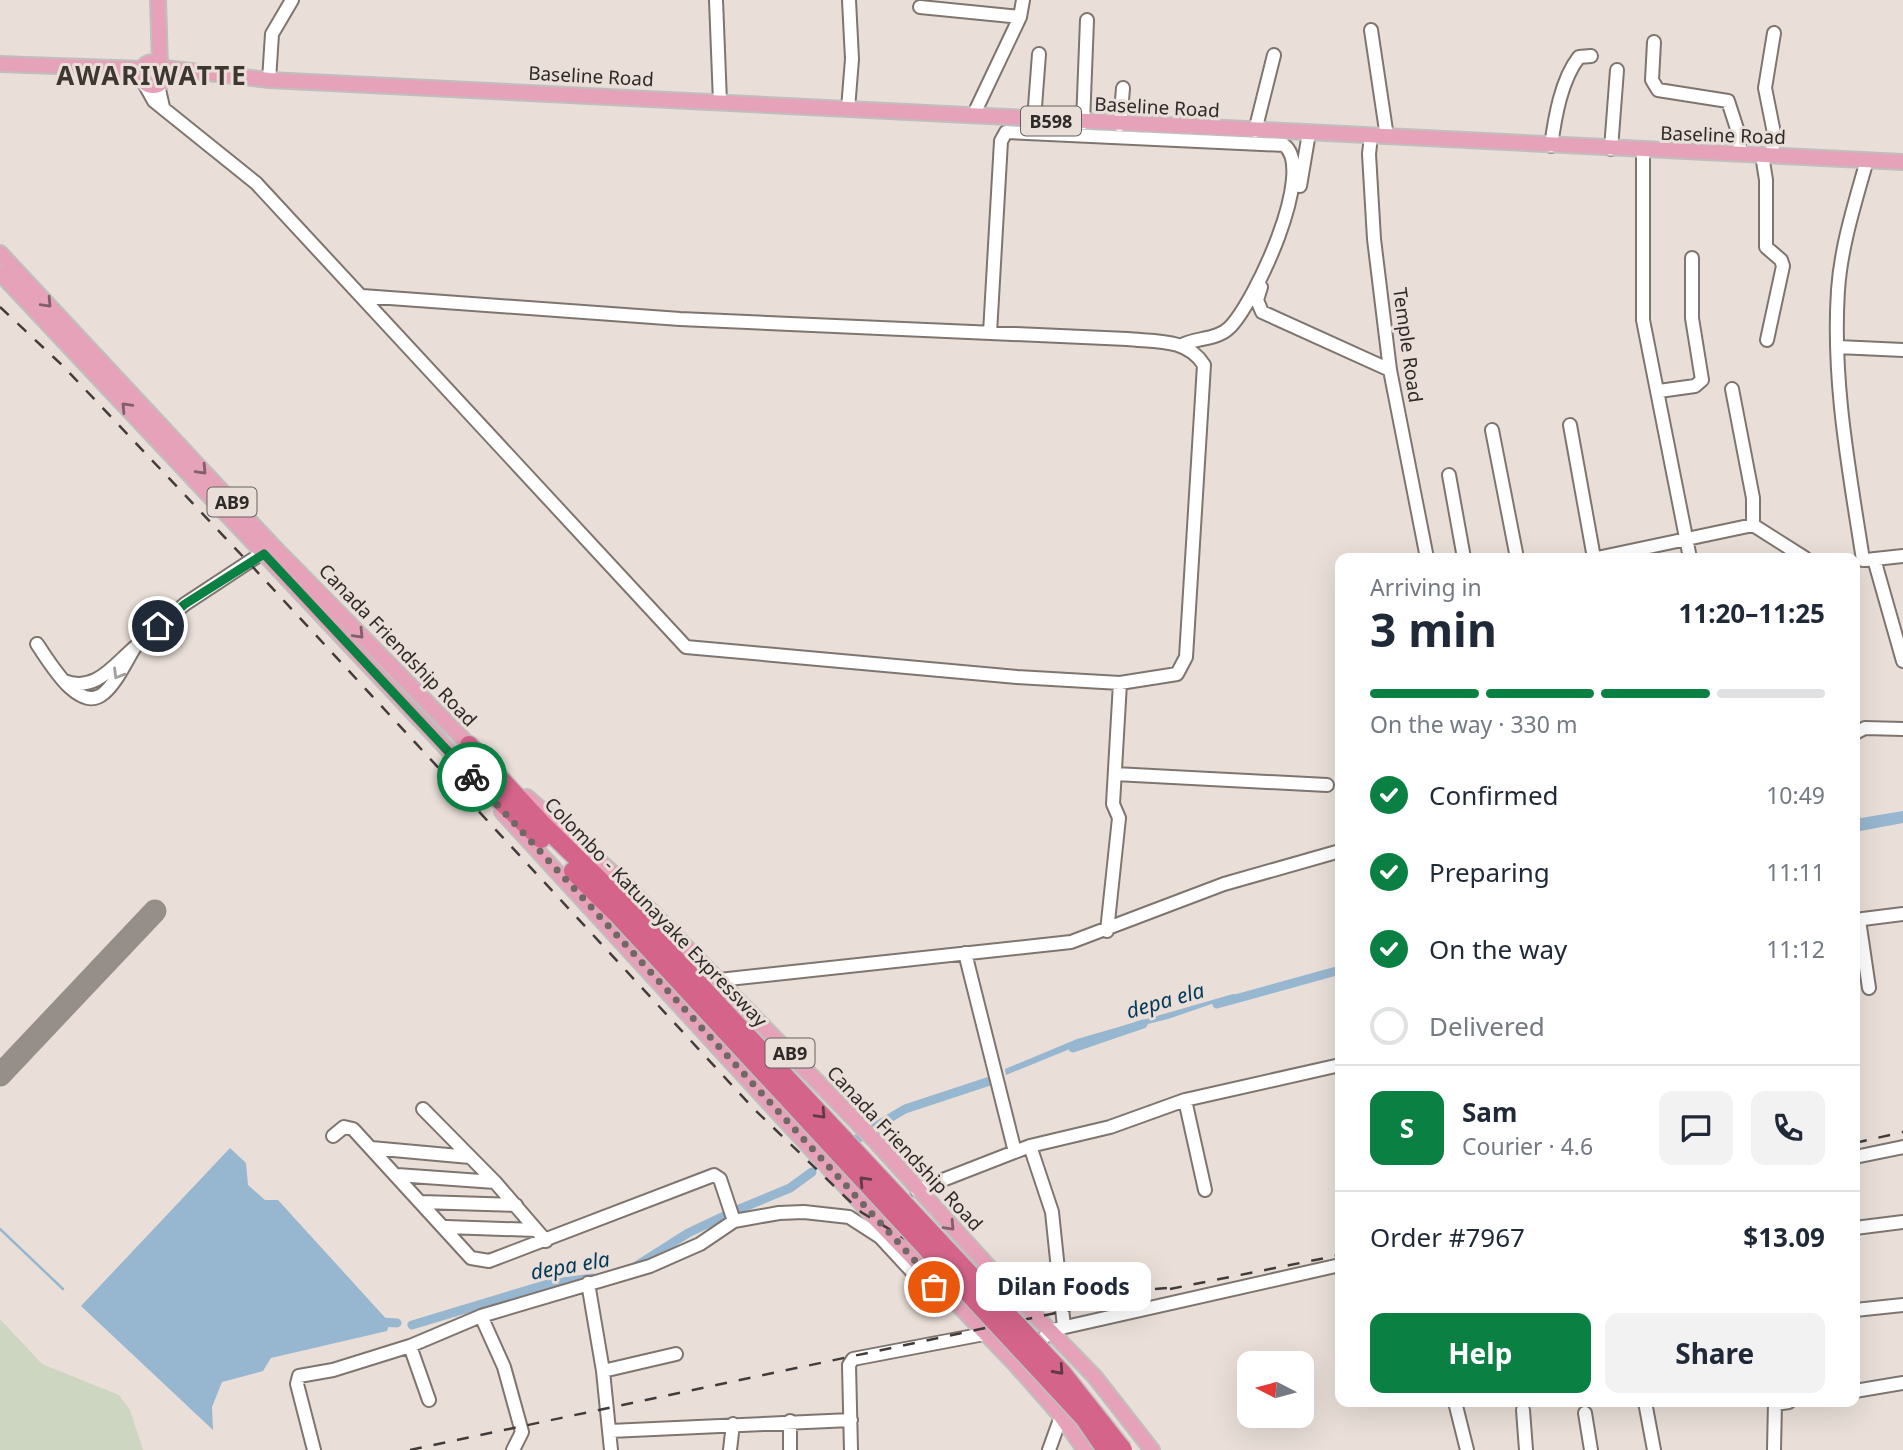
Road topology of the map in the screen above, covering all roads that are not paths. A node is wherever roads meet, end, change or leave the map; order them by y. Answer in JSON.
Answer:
{"nodes":[{"id":1,"x":159,"y":0,"type":"edge"},
{"id":2,"x":292,"y":0,"type":"edge"},
{"id":3,"x":716,"y":0,"type":"edge"},
{"id":4,"x":849,"y":0,"type":"edge"},
{"id":5,"x":1023,"y":0,"type":"edge"},
{"id":6,"x":920,"y":7,"type":"dead end"},
{"id":7,"x":1020,"y":17,"type":"junction"},
{"id":8,"x":1087,"y":20,"type":"dead end"},
{"id":9,"x":1371,"y":30,"type":"dead end"},
{"id":10,"x":1774,"y":33,"type":"dead end"},
{"id":11,"x":1654,"y":42,"type":"dead end"},
{"id":12,"x":1039,"y":54,"type":"dead end"},
{"id":13,"x":1274,"y":55,"type":"dead end"},
{"id":14,"x":1591,"y":56,"type":"dead end"},
{"id":15,"x":0,"y":64,"type":"edge"},
{"id":16,"x":1617,"y":70,"type":"dead end"},
{"id":17,"x":152,"y":74,"type":"junction"},
{"id":18,"x":269,"y":80,"type":"junction"},
{"id":19,"x":1123,"y":88,"type":"dead end"},
{"id":20,"x":720,"y":102,"type":"junction"},
{"id":21,"x":848,"y":109,"type":"junction"},
{"id":22,"x":973,"y":117,"type":"junction"},
{"id":23,"x":1034,"y":120,"type":"junction"},
{"id":24,"x":1083,"y":122,"type":"junction"},
{"id":25,"x":1120,"y":125,"type":"junction"},
{"id":26,"x":1255,"y":131,"type":"junction"},
{"id":27,"x":1309,"y":134,"type":"junction"},
{"id":28,"x":1371,"y":136,"type":"junction"},
{"id":29,"x":1387,"y":137,"type":"junction"},
{"id":30,"x":1550,"y":146,"type":"junction"},
{"id":31,"x":1611,"y":149,"type":"junction"},
{"id":32,"x":1643,"y":151,"type":"junction"},
{"id":33,"x":1740,"y":154,"type":"junction"},
{"id":34,"x":1767,"y":155,"type":"junction"},
{"id":35,"x":1867,"y":160,"type":"junction"},
{"id":36,"x":1903,"y":162,"type":"edge"},
{"id":37,"x":0,"y":253,"type":"edge"},
{"id":38,"x":1692,"y":258,"type":"dead end"},
{"id":39,"x":0,"y":273,"type":"edge"},
{"id":40,"x":362,"y":296,"type":"junction"},
{"id":41,"x":990,"y":333,"type":"junction"},
{"id":42,"x":1767,"y":340,"type":"dead end"},
{"id":43,"x":1184,"y":344,"type":"junction"},
{"id":44,"x":1838,"y":347,"type":"junction"},
{"id":45,"x":1903,"y":350,"type":"edge"},
{"id":46,"x":1390,"y":370,"type":"junction"},
{"id":47,"x":1732,"y":389,"type":"dead end"},
{"id":48,"x":1659,"y":391,"type":"junction"},
{"id":49,"x":1570,"y":425,"type":"dead end"},
{"id":50,"x":1492,"y":430,"type":"dead end"},
{"id":51,"x":1449,"y":475,"type":"dead end"},
{"id":52,"x":1753,"y":524,"type":"junction"},
{"id":53,"x":1687,"y":539,"type":"junction"},
{"id":54,"x":269,"y":550,"type":"junction"},
{"id":55,"x":1426,"y":553,"type":"edge"},
{"id":56,"x":1463,"y":553,"type":"edge"},
{"id":57,"x":1516,"y":553,"type":"edge"},
{"id":58,"x":1595,"y":553,"type":"edge"},
{"id":59,"x":1620,"y":553,"type":"edge"},
{"id":60,"x":1689,"y":553,"type":"edge"},
{"id":61,"x":1797,"y":553,"type":"edge"},
{"id":62,"x":1903,"y":556,"type":"edge"},
{"id":63,"x":1864,"y":560,"type":"edge"},
{"id":64,"x":37,"y":644,"type":"dead end"},
{"id":65,"x":1903,"y":661,"type":"edge"},
{"id":66,"x":1120,"y":683,"type":"junction"},
{"id":67,"x":1903,"y":729,"type":"edge"},
{"id":68,"x":1860,"y":730,"type":"edge"},
{"id":69,"x":469,"y":745,"type":"junction"},
{"id":70,"x":458,"y":761,"type":"junction"},
{"id":71,"x":1115,"y":775,"type":"junction"},
{"id":72,"x":1327,"y":785,"type":"dead end"},
{"id":73,"x":1335,"y":852,"type":"edge"},
{"id":74,"x":620,"y":908,"type":"junction"},
{"id":75,"x":1903,"y":914,"type":"edge"},
{"id":76,"x":1860,"y":920,"type":"edge"},
{"id":77,"x":1107,"y":931,"type":"junction"},
{"id":78,"x":1860,"y":935,"type":"edge"},
{"id":79,"x":965,"y":953,"type":"junction"},
{"id":80,"x":1866,"y":966,"type":"junction"},
{"id":81,"x":1860,"y":970,"type":"edge"},
{"id":82,"x":719,"y":980,"type":"junction"},
{"id":83,"x":1869,"y":988,"type":"dead end"},
{"id":84,"x":1335,"y":1066,"type":"edge"},
{"id":85,"x":1185,"y":1100,"type":"junction"},
{"id":86,"x":423,"y":1109,"type":"dead end"},
{"id":87,"x":333,"y":1136,"type":"dead end"},
{"id":88,"x":1030,"y":1146,"type":"junction"},
{"id":89,"x":1903,"y":1147,"type":"edge"},
{"id":90,"x":371,"y":1148,"type":"junction"},
{"id":91,"x":1015,"y":1152,"type":"junction"},
{"id":92,"x":1860,"y":1156,"type":"edge"},
{"id":93,"x":470,"y":1157,"type":"junction"},
{"id":94,"x":397,"y":1175,"type":"junction"},
{"id":95,"x":495,"y":1182,"type":"junction"},
{"id":96,"x":917,"y":1190,"type":"junction"},
{"id":97,"x":1205,"y":1190,"type":"dead end"},
{"id":98,"x":421,"y":1202,"type":"junction"},
{"id":99,"x":516,"y":1205,"type":"junction"},
{"id":100,"x":734,"y":1221,"type":"junction"},
{"id":101,"x":1903,"y":1222,"type":"edge"},
{"id":102,"x":446,"y":1227,"type":"junction"},
{"id":103,"x":1860,"y":1227,"type":"edge"},
{"id":104,"x":536,"y":1230,"type":"junction"},
{"id":105,"x":546,"y":1241,"type":"junction"},
{"id":106,"x":1335,"y":1266,"type":"edge"},
{"id":107,"x":589,"y":1283,"type":"junction"},
{"id":108,"x":940,"y":1288,"type":"junction"},
{"id":109,"x":1903,"y":1305,"type":"edge"},
{"id":110,"x":1860,"y":1310,"type":"edge"},
{"id":111,"x":481,"y":1316,"type":"junction"},
{"id":112,"x":1058,"y":1329,"type":"junction"},
{"id":113,"x":984,"y":1334,"type":"junction"},
{"id":114,"x":410,"y":1346,"type":"junction"},
{"id":115,"x":676,"y":1353,"type":"dead end"},
{"id":116,"x":1016,"y":1365,"type":"junction"},
{"id":117,"x":603,"y":1371,"type":"junction"},
{"id":118,"x":1095,"y":1377,"type":"junction"},
{"id":119,"x":1903,"y":1383,"type":"edge"},
{"id":120,"x":1860,"y":1390,"type":"edge"},
{"id":121,"x":429,"y":1400,"type":"dead end"},
{"id":122,"x":1456,"y":1407,"type":"edge"},
{"id":123,"x":1647,"y":1407,"type":"edge"},
{"id":124,"x":1775,"y":1407,"type":"edge"},
{"id":125,"x":1523,"y":1410,"type":"dead end"},
{"id":126,"x":1585,"y":1413,"type":"dead end"},
{"id":127,"x":1060,"y":1415,"type":"junction"},
{"id":128,"x":851,"y":1420,"type":"junction"},
{"id":129,"x":790,"y":1421,"type":"junction"},
{"id":130,"x":733,"y":1424,"type":"junction"},
{"id":131,"x":610,"y":1431,"type":"junction"},
{"id":132,"x":314,"y":1450,"type":"edge"},
{"id":133,"x":513,"y":1450,"type":"edge"},
{"id":134,"x":611,"y":1450,"type":"edge"},
{"id":135,"x":730,"y":1450,"type":"edge"},
{"id":136,"x":790,"y":1450,"type":"edge"},
{"id":137,"x":851,"y":1450,"type":"edge"},
{"id":138,"x":1049,"y":1450,"type":"edge"},
{"id":139,"x":1085,"y":1450,"type":"edge"},
{"id":140,"x":1106,"y":1450,"type":"edge"},
{"id":141,"x":1123,"y":1450,"type":"edge"},
{"id":142,"x":1152,"y":1450,"type":"edge"},
{"id":143,"x":1467,"y":1450,"type":"edge"},
{"id":144,"x":1527,"y":1450,"type":"edge"},
{"id":145,"x":1591,"y":1450,"type":"edge"},
{"id":146,"x":1654,"y":1450,"type":"edge"},
{"id":147,"x":1774,"y":1450,"type":"edge"}],
"edges":[{"from":1,"to":17,"type":"main road"},
{"from":2,"to":18,"type":"street"},
{"from":3,"to":20,"type":"street"},
{"from":4,"to":21,"type":"street"},
{"from":5,"to":7,"type":"street"},
{"from":6,"to":7,"type":"street"},
{"from":7,"to":22,"type":"street"},
{"from":8,"to":24,"type":"street"},
{"from":9,"to":29,"type":"street"},
{"from":10,"to":34,"type":"street"},
{"from":11,"to":33,"type":"street"},
{"from":12,"to":23,"type":"street"},
{"from":13,"to":26,"type":"street"},
{"from":14,"to":30,"type":"street"},
{"from":15,"to":17,"type":"main road","name":"Baseline Road","number":"B598"},
{"from":16,"to":31,"type":"street"},
{"from":17,"to":18,"type":"main road","name":"Baseline Road","number":"B598"},
{"from":17,"to":40,"type":"street"},
{"from":18,"to":20,"type":"main road","name":"Baseline Road","number":"B598"},
{"from":19,"to":25,"type":"street"},
{"from":20,"to":21,"type":"main road","name":"Baseline Road","number":"B598"},
{"from":21,"to":22,"type":"main road","name":"Baseline Road","number":"B598"},
{"from":22,"to":23,"type":"main road","name":"Baseline Road","number":"B598"},
{"from":23,"to":24,"type":"main road","name":"Baseline Road","number":"B598"},
{"from":24,"to":25,"type":"main road","name":"Baseline Road","number":"B598"},
{"from":25,"to":26,"type":"main road","name":"Baseline Road","number":"B598"},
{"from":26,"to":27,"type":"main road","name":"Baseline Road","number":"B598"},
{"from":27,"to":28,"type":"main road","name":"Baseline Road","number":"B598"},
{"from":27,"to":46,"type":"street"},
{"from":28,"to":29,"type":"main road","name":"Baseline Road","number":"B598"},
{"from":28,"to":46,"type":"street","name":"Temple Road"},
{"from":29,"to":30,"type":"main road","name":"Baseline Road","number":"B598"},
{"from":30,"to":31,"type":"main road","name":"Baseline Road","number":"B598"},
{"from":31,"to":32,"type":"main road","name":"Baseline Road","number":"B598"},
{"from":32,"to":33,"type":"main road","name":"Baseline Road","number":"B598"},
{"from":32,"to":48,"type":"street"},
{"from":33,"to":34,"type":"main road","name":"Baseline Road","number":"B598"},
{"from":34,"to":35,"type":"main road","name":"Baseline Road","number":"B598"},
{"from":34,"to":42,"type":"street"},
{"from":35,"to":36,"type":"main road","name":"Baseline Road","number":"B598"},
{"from":35,"to":44,"type":"street"},
{"from":37,"to":54,"type":"main road","name":"Canada Friendship Road","number":"AB9","one_way":true},
{"from":38,"to":48,"type":"street"},
{"from":54,"to":39,"type":"main road","name":"Canada Friendship Road","number":"AB9","one_way":true},
{"from":40,"to":41,"type":"street"},
{"from":40,"to":66,"type":"street"},
{"from":41,"to":43,"type":"street"},
{"from":41,"to":43,"type":"street"},
{"from":43,"to":66,"type":"street"},
{"from":44,"to":45,"type":"street"},
{"from":44,"to":63,"type":"street"},
{"from":46,"to":55,"type":"street","name":"Temple Road"},
{"from":47,"to":52,"type":"street"},
{"from":48,"to":53,"type":"street"},
{"from":49,"to":58,"type":"street"},
{"from":50,"to":57,"type":"street"},
{"from":51,"to":56,"type":"street"},
{"from":52,"to":53,"type":"street"},
{"from":52,"to":61,"type":"street"},
{"from":53,"to":59,"type":"street"},
{"from":53,"to":60,"type":"street"},
{"from":54,"to":64,"type":"street"},
{"from":54,"to":69,"type":"main road","name":"Canada Friendship Road","number":"AB9","one_way":true},
{"from":54,"to":70,"type":"main road","name":"Canada Friendship Road","number":"AB9"},
{"from":62,"to":63,"type":"street"},
{"from":63,"to":65,"type":"street"},
{"from":66,"to":71,"type":"street"},
{"from":67,"to":68,"type":"street"},
{"from":69,"to":74,"type":"highway","name":"Colombo - Katunayake Expressway"},
{"from":69,"to":82,"type":"main road","name":"Canada Friendship Road","number":"AB9"},
{"from":70,"to":74,"type":"highway","name":"Colombo - Katunayake Expressway"},
{"from":70,"to":108,"type":"main road","name":"Canada Friendship Road","number":"AB9"},
{"from":71,"to":72,"type":"street"},
{"from":71,"to":77,"type":"street"},
{"from":73,"to":77,"type":"street"},
{"from":140,"to":74,"type":"highway","name":"Colombo - Katunayake Expressway","one_way":true,"bridge":true},
{"from":74,"to":141,"type":"highway","name":"Colombo - Katunayake Expressway","one_way":true,"bridge":true},
{"from":75,"to":76,"type":"street"},
{"from":77,"to":79,"type":"street"},
{"from":78,"to":80,"type":"street"},
{"from":79,"to":82,"type":"street"},
{"from":79,"to":91,"type":"street"},
{"from":80,"to":81,"type":"street"},
{"from":80,"to":83,"type":"street"},
{"from":82,"to":96,"type":"main road","name":"Canada Friendship Road","number":"AB9"},
{"from":84,"to":85,"type":"street"},
{"from":85,"to":88,"type":"street"},
{"from":85,"to":97,"type":"street"},
{"from":86,"to":93,"type":"street"},
{"from":87,"to":90,"type":"street"},
{"from":88,"to":91,"type":"street"},
{"from":88,"to":112,"type":"street"},
{"from":89,"to":92,"type":"street"},
{"from":90,"to":93,"type":"street"},
{"from":90,"to":94,"type":"street"},
{"from":91,"to":96,"type":"street"},
{"from":93,"to":95,"type":"street"},
{"from":94,"to":95,"type":"street"},
{"from":94,"to":98,"type":"street"},
{"from":95,"to":99,"type":"street"},
{"from":96,"to":112,"type":"main road","name":"Canada Friendship Road","number":"AB9","one_way":true},
{"from":98,"to":99,"type":"street"},
{"from":98,"to":102,"type":"street"},
{"from":99,"to":104,"type":"street"},
{"from":100,"to":105,"type":"street"},
{"from":100,"to":107,"type":"street"},
{"from":100,"to":108,"type":"street"},
{"from":101,"to":103,"type":"street"},
{"from":102,"to":104,"type":"street"},
{"from":102,"to":105,"type":"street"},
{"from":104,"to":105,"type":"street"},
{"from":106,"to":112,"type":"street"},
{"from":107,"to":111,"type":"street"},
{"from":107,"to":117,"type":"street"},
{"from":108,"to":113,"type":"main road","name":"Canada Friendship Road","number":"AB9"},
{"from":109,"to":110,"type":"street"},
{"from":111,"to":114,"type":"street"},
{"from":111,"to":133,"type":"street"},
{"from":112,"to":116,"type":"street"},
{"from":112,"to":118,"type":"main road","name":"Canada Friendship Road","number":"AB9"},
{"from":113,"to":116,"type":"main road","name":"Canada Friendship Road","number":"AB9"},
{"from":113,"to":128,"type":"street"},
{"from":114,"to":121,"type":"street"},
{"from":114,"to":132,"type":"street"},
{"from":115,"to":117,"type":"street"},
{"from":116,"to":127,"type":"main road","name":"Canada Friendship Road","number":"AB9"},
{"from":117,"to":131,"type":"street"},
{"from":118,"to":127,"type":"street"},
{"from":118,"to":142,"type":"main road","name":"Canada Friendship Road","number":"AB9"},
{"from":119,"to":120,"type":"street"},
{"from":122,"to":143,"type":"street"},
{"from":123,"to":146,"type":"street"},
{"from":124,"to":147,"type":"street"},
{"from":125,"to":144,"type":"street"},
{"from":126,"to":145,"type":"street"},
{"from":127,"to":138,"type":"street"},
{"from":127,"to":139,"type":"main road","name":"Canada Friendship Road","number":"AB9"},
{"from":128,"to":129,"type":"street"},
{"from":128,"to":137,"type":"street"},
{"from":129,"to":130,"type":"street"},
{"from":129,"to":136,"type":"street"},
{"from":130,"to":131,"type":"street"},
{"from":130,"to":135,"type":"street"},
{"from":131,"to":134,"type":"street"}]}
